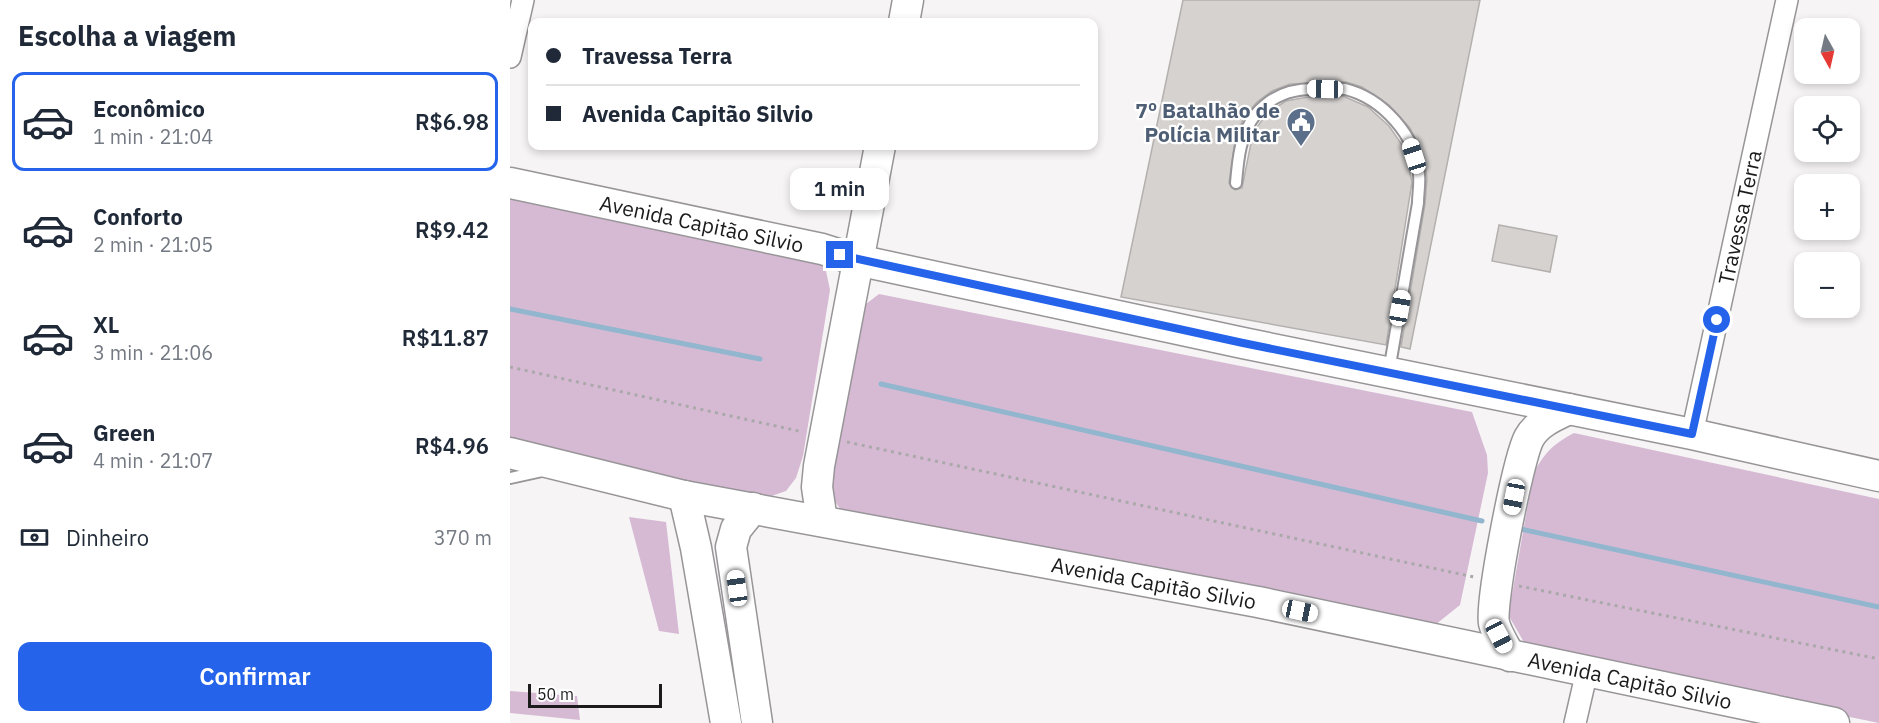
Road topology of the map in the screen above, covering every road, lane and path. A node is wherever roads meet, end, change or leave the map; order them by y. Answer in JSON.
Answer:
{"nodes":[{"id":1,"x":523,"y":0,"type":"edge"},
{"id":2,"x":908,"y":0,"type":"edge"},
{"id":3,"x":1787,"y":0,"type":"edge"},
{"id":4,"x":905,"y":18,"type":"edge"},
{"id":5,"x":510,"y":57,"type":"edge"},
{"id":6,"x":879,"y":150,"type":"edge"},
{"id":7,"x":510,"y":183,"type":"edge"},
{"id":8,"x":1236,"y":183,"type":"dead end"},
{"id":9,"x":858,"y":260,"type":"junction"},
{"id":10,"x":510,"y":368,"type":"edge"},
{"id":11,"x":1389,"y":371,"type":"junction"},
{"id":12,"x":1503,"y":394,"type":"junction"},
{"id":13,"x":1569,"y":408,"type":"junction"},
{"id":14,"x":1692,"y":434,"type":"junction"},
{"id":15,"x":825,"y":437,"type":"junction"},
{"id":16,"x":510,"y":453,"type":"edge"},
{"id":17,"x":563,"y":466,"type":"junction"},
{"id":18,"x":1879,"y":476,"type":"edge"},
{"id":19,"x":510,"y":478,"type":"edge"},
{"id":20,"x":684,"y":496,"type":"junction"},
{"id":21,"x":753,"y":508,"type":"junction"},
{"id":22,"x":822,"y":521,"type":"junction"},
{"id":23,"x":1492,"y":581,"type":"junction"},
{"id":24,"x":1445,"y":642,"type":"junction"},
{"id":25,"x":1510,"y":656,"type":"junction"},
{"id":26,"x":1879,"y":659,"type":"edge"},
{"id":27,"x":1587,"y":671,"type":"junction"},
{"id":28,"x":751,"y":692,"type":"junction"},
{"id":29,"x":724,"y":709,"type":"edge"},
{"id":30,"x":1817,"y":721,"type":"edge"},
{"id":31,"x":757,"y":723,"type":"edge"},
{"id":32,"x":1575,"y":723,"type":"edge"}],
"edges":[{"from":1,"to":5,"type":"street"},
{"from":2,"to":4,"type":"main road"},
{"from":3,"to":14,"type":"street","name":"Travessa Terra"},
{"from":6,"to":9,"type":"main road"},
{"from":7,"to":9,"type":"main road","name":"Avenida Capitão Silvio"},
{"from":8,"to":11,"type":"lane"},
{"from":9,"to":11,"type":"main road","name":"Avenida Capitão Silvio"},
{"from":9,"to":15,"type":"main road"},
{"from":10,"to":15,"type":"path"},
{"from":11,"to":12,"type":"main road","name":"Avenida Capitão Silvio"},
{"from":12,"to":13,"type":"main road","name":"Avenida Capitão Silvio"},
{"from":12,"to":23,"type":"main road"},
{"from":13,"to":14,"type":"main road","name":"Avenida Capitão Silvio"},
{"from":13,"to":23,"type":"main road"},
{"from":14,"to":18,"type":"main road","name":"Avenida Capitão Silvio"},
{"from":15,"to":22,"type":"main road"},
{"from":15,"to":23,"type":"path"},
{"from":16,"to":17,"type":"main road","name":"Avenida Capitão Silvio"},
{"from":17,"to":19,"type":"lane"},
{"from":17,"to":20,"type":"main road","name":"Avenida Capitão Silvio"},
{"from":20,"to":21,"type":"main road","name":"Avenida Capitão Silvio"},
{"from":20,"to":29,"type":"main road"},
{"from":21,"to":22,"type":"main road","name":"Avenida Capitão Silvio"},
{"from":21,"to":28,"type":"main road"},
{"from":22,"to":24,"type":"main road","name":"Avenida Capitão Silvio"},
{"from":23,"to":24,"type":"main road"},
{"from":23,"to":25,"type":"main road"},
{"from":23,"to":26,"type":"path"},
{"from":24,"to":25,"type":"main road","name":"Avenida Capitão Silvio"},
{"from":25,"to":27,"type":"main road","name":"Avenida Capitão Silvio"},
{"from":27,"to":30,"type":"main road","name":"Avenida Capitão Silvio"},
{"from":27,"to":32,"type":"street"},
{"from":28,"to":29,"type":"main road"},
{"from":28,"to":31,"type":"main road"}]}
